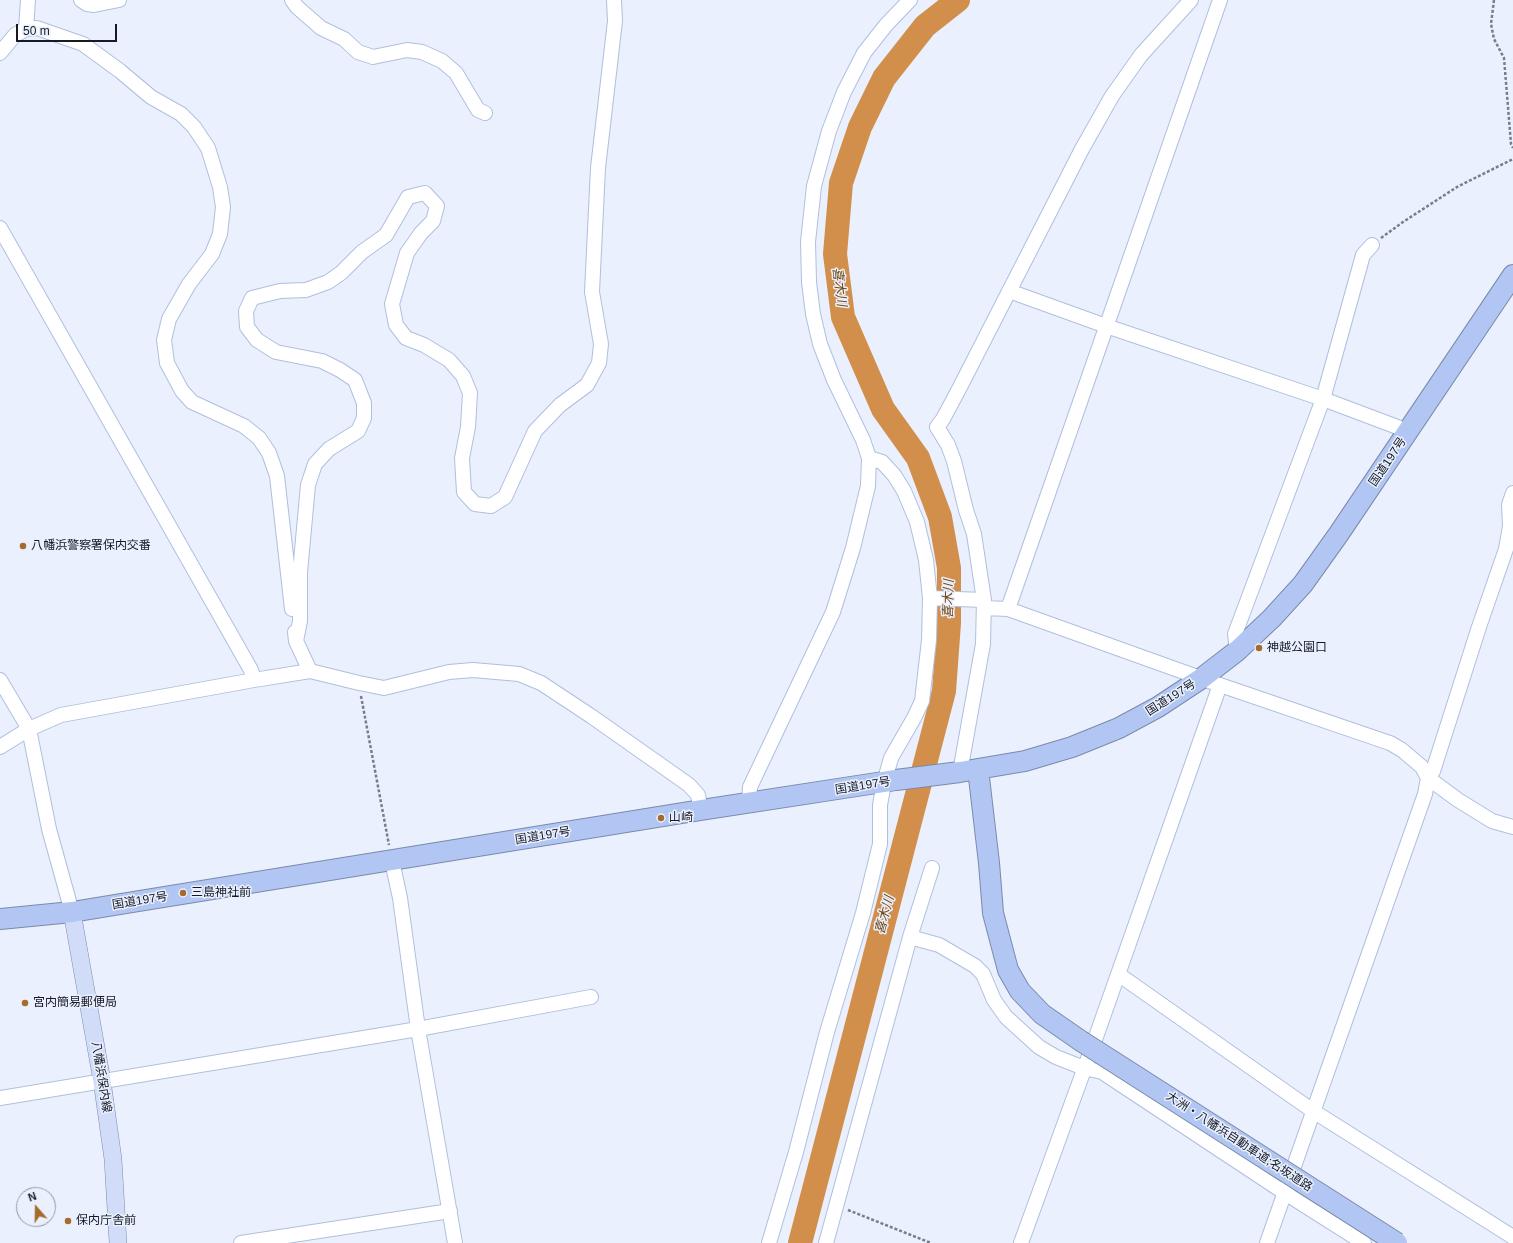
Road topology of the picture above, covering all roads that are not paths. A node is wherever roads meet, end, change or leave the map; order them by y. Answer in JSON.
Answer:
{"nodes":[{"id":1,"x":28,"y":0,"type":"edge"},
{"id":2,"x":81,"y":0,"type":"edge"},
{"id":3,"x":119,"y":0,"type":"edge"},
{"id":4,"x":292,"y":0,"type":"edge"},
{"id":5,"x":614,"y":0,"type":"edge"},
{"id":6,"x":910,"y":0,"type":"edge"},
{"id":7,"x":1191,"y":0,"type":"edge"},
{"id":8,"x":1220,"y":0,"type":"edge"},
{"id":9,"x":26,"y":29,"type":"junction"},
{"id":10,"x":0,"y":53,"type":"edge"},
{"id":11,"x":485,"y":113,"type":"dead end"},
{"id":12,"x":0,"y":228,"type":"edge"},
{"id":13,"x":1372,"y":245,"type":"road end"},
{"id":14,"x":1513,"y":275,"type":"edge"},
{"id":15,"x":1009,"y":291,"type":"junction"},
{"id":16,"x":1106,"y":326,"type":"junction"},
{"id":17,"x":1323,"y":399,"type":"junction"},
{"id":18,"x":1408,"y":431,"type":"junction"},
{"id":19,"x":869,"y":458,"type":"junction"},
{"id":20,"x":1513,"y":493,"type":"edge"},
{"id":21,"x":1510,"y":547,"type":"edge"},
{"id":22,"x":934,"y":598,"type":"junction"},
{"id":23,"x":982,"y":602,"type":"junction"},
{"id":24,"x":1008,"y":609,"type":"junction"},
{"id":25,"x":296,"y":641,"type":"junction"},
{"id":26,"x":1237,"y":650,"type":"junction"},
{"id":27,"x":310,"y":671,"type":"junction"},
{"id":28,"x":0,"y":680,"type":"edge"},
{"id":29,"x":254,"y":680,"type":"junction"},
{"id":30,"x":1211,"y":682,"type":"junction"},
{"id":31,"x":29,"y":729,"type":"junction"},
{"id":32,"x":0,"y":746,"type":"edge"},
{"id":33,"x":963,"y":772,"type":"junction"},
{"id":34,"x":1428,"y":778,"type":"junction"},
{"id":35,"x":890,"y":782,"type":"junction"},
{"id":36,"x":749,"y":803,"type":"junction"},
{"id":37,"x":701,"y":810,"type":"junction"},
{"id":38,"x":1513,"y":827,"type":"edge"},
{"id":39,"x":392,"y":861,"type":"junction"},
{"id":40,"x":932,"y":868,"type":"dead end"},
{"id":41,"x":72,"y":912,"type":"junction"},
{"id":42,"x":0,"y":919,"type":"edge"},
{"id":43,"x":910,"y":937,"type":"junction"},
{"id":44,"x":1118,"y":974,"type":"junction"},
{"id":45,"x":591,"y":996,"type":"dead end"},
{"id":46,"x":418,"y":1029,"type":"junction"},
{"id":47,"x":1084,"y":1068,"type":"junction"},
{"id":48,"x":102,"y":1081,"type":"junction"},
{"id":49,"x":0,"y":1098,"type":"edge"},
{"id":50,"x":1313,"y":1111,"type":"junction"},
{"id":51,"x":1285,"y":1193,"type":"junction"},
{"id":52,"x":450,"y":1211,"type":"junction"},
{"id":53,"x":1513,"y":1238,"type":"edge"},
{"id":54,"x":118,"y":1243,"type":"edge"},
{"id":55,"x":241,"y":1243,"type":"edge"},
{"id":56,"x":455,"y":1243,"type":"edge"},
{"id":57,"x":768,"y":1243,"type":"edge"},
{"id":58,"x":826,"y":1243,"type":"edge"},
{"id":59,"x":1021,"y":1243,"type":"edge"},
{"id":60,"x":1267,"y":1243,"type":"edge"},
{"id":61,"x":1364,"y":1243,"type":"edge"},
{"id":62,"x":1397,"y":1243,"type":"edge"},
{"id":63,"x":1511,"y":1243,"type":"edge"}],
"edges":[{"from":1,"to":9,"type":"street"},
{"from":2,"to":3,"type":"street"},
{"from":4,"to":11,"type":"street"},
{"from":5,"to":25,"type":"street"},
{"from":6,"to":19,"type":"street"},
{"from":7,"to":15,"type":"street"},
{"from":8,"to":16,"type":"street"},
{"from":9,"to":10,"type":"street"},
{"from":9,"to":25,"type":"street"},
{"from":12,"to":29,"type":"street"},
{"from":13,"to":17,"type":"street"},
{"from":14,"to":18,"type":"highway","name":"国道197号"},
{"from":15,"to":16,"type":"street"},
{"from":15,"to":23,"type":"street"},
{"from":16,"to":17,"type":"street"},
{"from":16,"to":24,"type":"street"},
{"from":17,"to":18,"type":"street"},
{"from":17,"to":26,"type":"street"},
{"from":18,"to":26,"type":"highway","name":"国道197号"},
{"from":19,"to":22,"type":"street"},
{"from":19,"to":36,"type":"street"},
{"from":20,"to":21,"type":"street"},
{"from":21,"to":34,"type":"street"},
{"from":22,"to":23,"type":"street"},
{"from":22,"to":35,"type":"street"},
{"from":23,"to":24,"type":"street"},
{"from":23,"to":33,"type":"street"},
{"from":24,"to":30,"type":"street"},
{"from":25,"to":27,"type":"street"},
{"from":26,"to":30,"type":"highway","name":"国道197号"},
{"from":27,"to":29,"type":"street"},
{"from":27,"to":37,"type":"street"},
{"from":28,"to":31,"type":"street"},
{"from":29,"to":31,"type":"street"},
{"from":30,"to":33,"type":"highway","name":"国道197号"},
{"from":30,"to":34,"type":"street"},
{"from":30,"to":44,"type":"street"},
{"from":31,"to":32,"type":"street"},
{"from":31,"to":41,"type":"street"},
{"from":33,"to":35,"type":"highway","name":"国道197号"},
{"from":33,"to":62,"type":"highway","name":"大洲・八幡浜自動車道;名坂道路","bridge":true},
{"from":34,"to":38,"type":"street"},
{"from":34,"to":50,"type":"street"},
{"from":35,"to":36,"type":"highway","name":"国道197号"},
{"from":35,"to":57,"type":"street"},
{"from":36,"to":37,"type":"highway","name":"国道197号"},
{"from":37,"to":39,"type":"highway","name":"国道197号"},
{"from":39,"to":41,"type":"highway","name":"国道197号"},
{"from":39,"to":46,"type":"street"},
{"from":40,"to":43,"type":"street"},
{"from":41,"to":42,"type":"highway","name":"国道197号"},
{"from":41,"to":48,"type":"main road","name":"八幡浜保内線"},
{"from":43,"to":47,"type":"street"},
{"from":43,"to":58,"type":"street"},
{"from":44,"to":47,"type":"street"},
{"from":44,"to":50,"type":"street"},
{"from":45,"to":46,"type":"street"},
{"from":46,"to":48,"type":"street"},
{"from":46,"to":52,"type":"street"},
{"from":47,"to":51,"type":"street"},
{"from":47,"to":59,"type":"street"},
{"from":48,"to":49,"type":"street"},
{"from":48,"to":54,"type":"main road","name":"八幡浜保内線"},
{"from":50,"to":51,"type":"street"},
{"from":50,"to":53,"type":"street"},
{"from":51,"to":60,"type":"street"},
{"from":51,"to":61,"type":"street"},
{"from":52,"to":55,"type":"street"},
{"from":52,"to":56,"type":"street"},
{"from":53,"to":63,"type":"street"}]}
